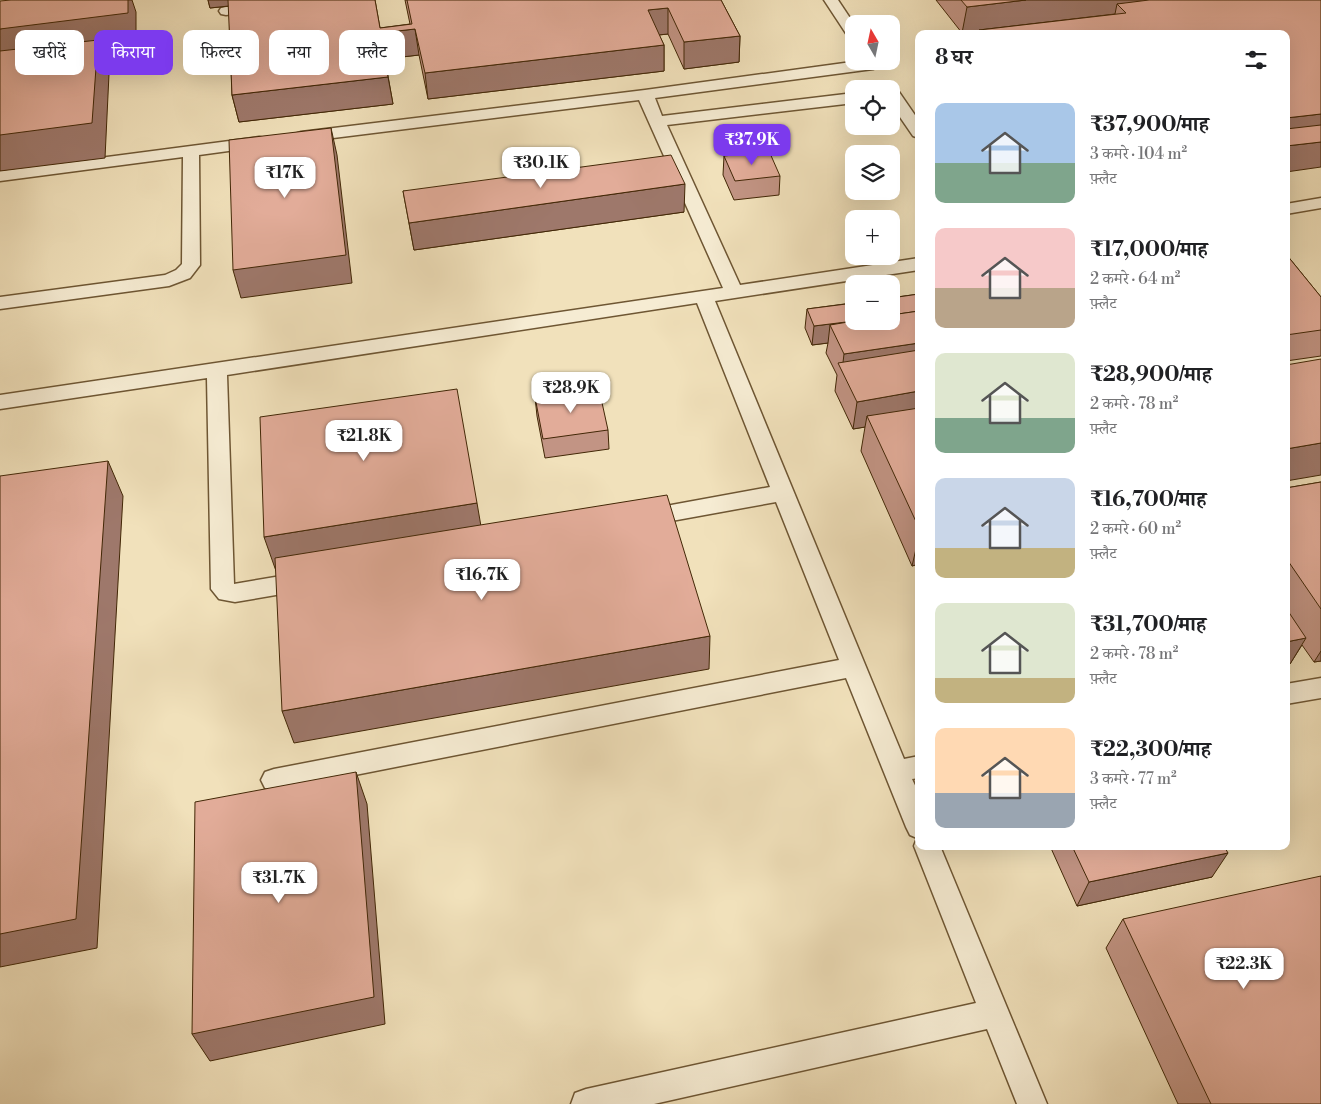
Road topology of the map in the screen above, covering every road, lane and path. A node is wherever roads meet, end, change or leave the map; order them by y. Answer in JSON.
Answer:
{"nodes":[{"id":1,"x":831,"y":0,"type":"edge"},
{"id":2,"x":272,"y":6,"type":"edge"},
{"id":3,"x":226,"y":11,"type":"edge"},
{"id":4,"x":845,"y":21,"type":"edge"},
{"id":5,"x":845,"y":67,"type":"edge"},
{"id":6,"x":645,"y":95,"type":"junction"},
{"id":7,"x":845,"y":99,"type":"edge"},
{"id":8,"x":900,"y":105,"type":"edge"},
{"id":9,"x":657,"y":121,"type":"junction"},
{"id":10,"x":915,"y":127,"type":"edge"},
{"id":11,"x":290,"y":138,"type":"edge"},
{"id":12,"x":270,"y":141,"type":"edge"},
{"id":13,"x":191,"y":150,"type":"junction"},
{"id":14,"x":0,"y":176,"type":"edge"},
{"id":15,"x":1321,"y":203,"type":"edge"},
{"id":16,"x":1290,"y":208,"type":"edge"},
{"id":17,"x":915,"y":265,"type":"edge"},
{"id":18,"x":734,"y":292,"type":"junction"},
{"id":19,"x":704,"y":298,"type":"junction"},
{"id":20,"x":0,"y":302,"type":"edge"},
{"id":21,"x":217,"y":370,"type":"junction"},
{"id":22,"x":0,"y":402,"type":"edge"},
{"id":23,"x":783,"y":493,"type":"junction"},
{"id":24,"x":626,"y":522,"type":"edge"},
{"id":25,"x":323,"y":577,"type":"edge"},
{"id":26,"x":854,"y":667,"type":"junction"},
{"id":27,"x":1321,"y":688,"type":"edge"},
{"id":28,"x":1290,"y":693,"type":"edge"},
{"id":29,"x":908,"y":769,"type":"edge"},
{"id":30,"x":274,"y":780,"type":"dead end"},
{"id":31,"x":915,"y":806,"type":"edge"},
{"id":32,"x":929,"y":850,"type":"edge"},
{"id":33,"x":995,"y":1013,"type":"junction"},
{"id":34,"x":586,"y":1104,"type":"edge"},
{"id":35,"x":1032,"y":1104,"type":"edge"}],
"edges":[{"from":1,"to":4,"type":"lane"},
{"from":2,"to":3,"type":"lane"},
{"from":5,"to":6,"type":"lane"},
{"from":6,"to":9,"type":"lane"},
{"from":6,"to":11,"type":"lane"},
{"from":7,"to":9,"type":"lane"},
{"from":8,"to":10,"type":"lane"},
{"from":9,"to":18,"type":"lane"},
{"from":12,"to":13,"type":"lane"},
{"from":13,"to":14,"type":"lane"},
{"from":13,"to":20,"type":"lane"},
{"from":15,"to":16,"type":"lane"},
{"from":17,"to":18,"type":"lane"},
{"from":18,"to":19,"type":"lane"},
{"from":19,"to":21,"type":"lane"},
{"from":19,"to":23,"type":"lane"},
{"from":21,"to":22,"type":"lane"},
{"from":21,"to":25,"type":"lane"},
{"from":23,"to":24,"type":"lane"},
{"from":23,"to":26,"type":"lane"},
{"from":26,"to":29,"type":"lane"},
{"from":26,"to":30,"type":"lane"},
{"from":27,"to":28,"type":"lane"},
{"from":29,"to":31,"type":"lane"},
{"from":32,"to":33,"type":"lane"},
{"from":33,"to":34,"type":"lane"},
{"from":33,"to":35,"type":"lane"}]}
